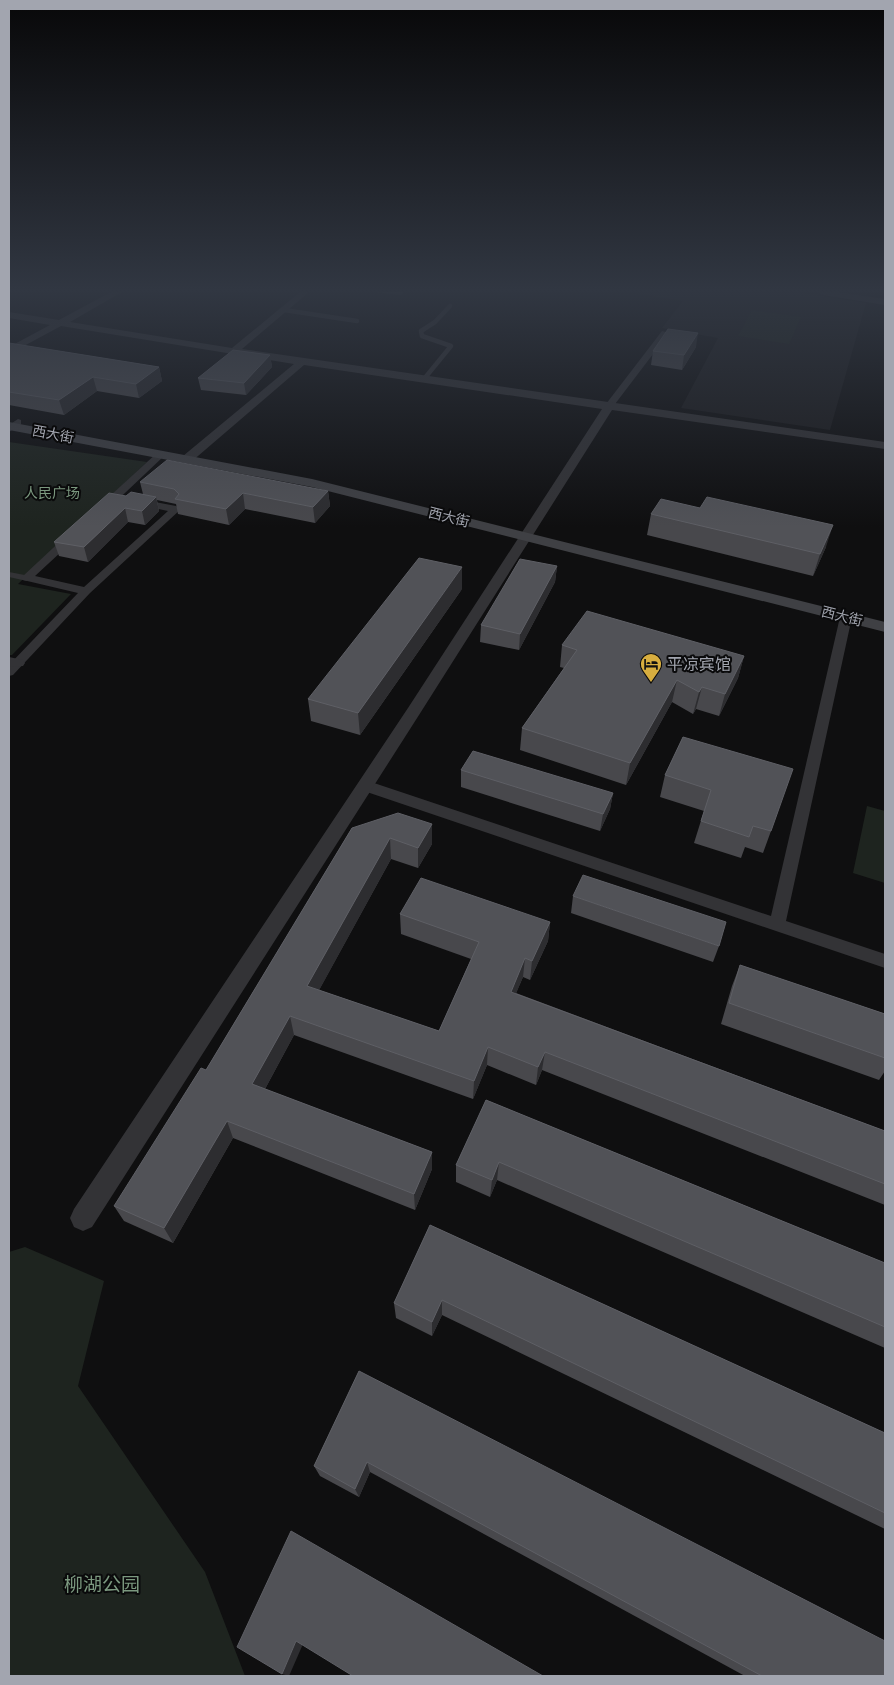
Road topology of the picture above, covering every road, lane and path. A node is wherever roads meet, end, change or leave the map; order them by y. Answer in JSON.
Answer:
{"nodes":[{"id":1,"x":292,"y":371,"type":"edge"},
{"id":2,"x":364,"y":371,"type":"edge"},
{"id":3,"x":431,"y":371,"type":"edge"},
{"id":4,"x":636,"y":371,"type":"edge"},
{"id":5,"x":424,"y":379,"type":"junction"},
{"id":6,"x":609,"y":406,"type":"junction"},
{"id":7,"x":11,"y":425,"type":"edge"},
{"id":8,"x":885,"y":446,"type":"edge"},
{"id":9,"x":161,"y":454,"type":"junction"},
{"id":10,"x":189,"y":457,"type":"junction"},
{"id":11,"x":115,"y":497,"type":"junction"},
{"id":12,"x":93,"y":517,"type":"edge"},
{"id":13,"x":78,"y":531,"type":"edge"},
{"id":14,"x":529,"y":534,"type":"junction"},
{"id":15,"x":9,"y":575,"type":"edge"},
{"id":16,"x":27,"y":578,"type":"junction"},
{"id":17,"x":86,"y":592,"type":"junction"},
{"id":18,"x":846,"y":617,"type":"junction"},
{"id":19,"x":885,"y":620,"type":"edge"},
{"id":20,"x":885,"y":627,"type":"edge"},
{"id":21,"x":12,"y":666,"type":"edge"},
{"id":22,"x":366,"y":786,"type":"junction"},
{"id":23,"x":777,"y":926,"type":"junction"},
{"id":24,"x":885,"y":961,"type":"edge"},
{"id":25,"x":84,"y":1218,"type":"dead end"}],
"edges":[{"from":1,"to":10,"type":"street"},
{"from":2,"to":5,"type":"street"},
{"from":3,"to":5,"type":"lane"},
{"from":4,"to":6,"type":"street"},
{"from":5,"to":6,"type":"street"},
{"from":6,"to":8,"type":"street"},
{"from":6,"to":14,"type":"street"},
{"from":7,"to":9,"type":"main road","name":"西大街"},
{"from":7,"to":10,"type":"main road","name":"西大街"},
{"from":9,"to":10,"type":"main road","name":"西大街"},
{"from":9,"to":11,"type":"street"},
{"from":10,"to":14,"type":"main road","name":"西大街"},
{"from":11,"to":12,"type":"street"},
{"from":11,"to":17,"type":"street"},
{"from":13,"to":16,"type":"street"},
{"from":14,"to":18,"type":"main road","name":"西大街"},
{"from":14,"to":19,"type":"main road","name":"西大街"},
{"from":14,"to":22,"type":"street"},
{"from":15,"to":16,"type":"street"},
{"from":16,"to":17,"type":"street"},
{"from":17,"to":21,"type":"street"},
{"from":18,"to":20,"type":"main road","name":"西大街"},
{"from":18,"to":23,"type":"street"},
{"from":22,"to":23,"type":"street"},
{"from":22,"to":25,"type":"street"},
{"from":23,"to":24,"type":"street"}]}
